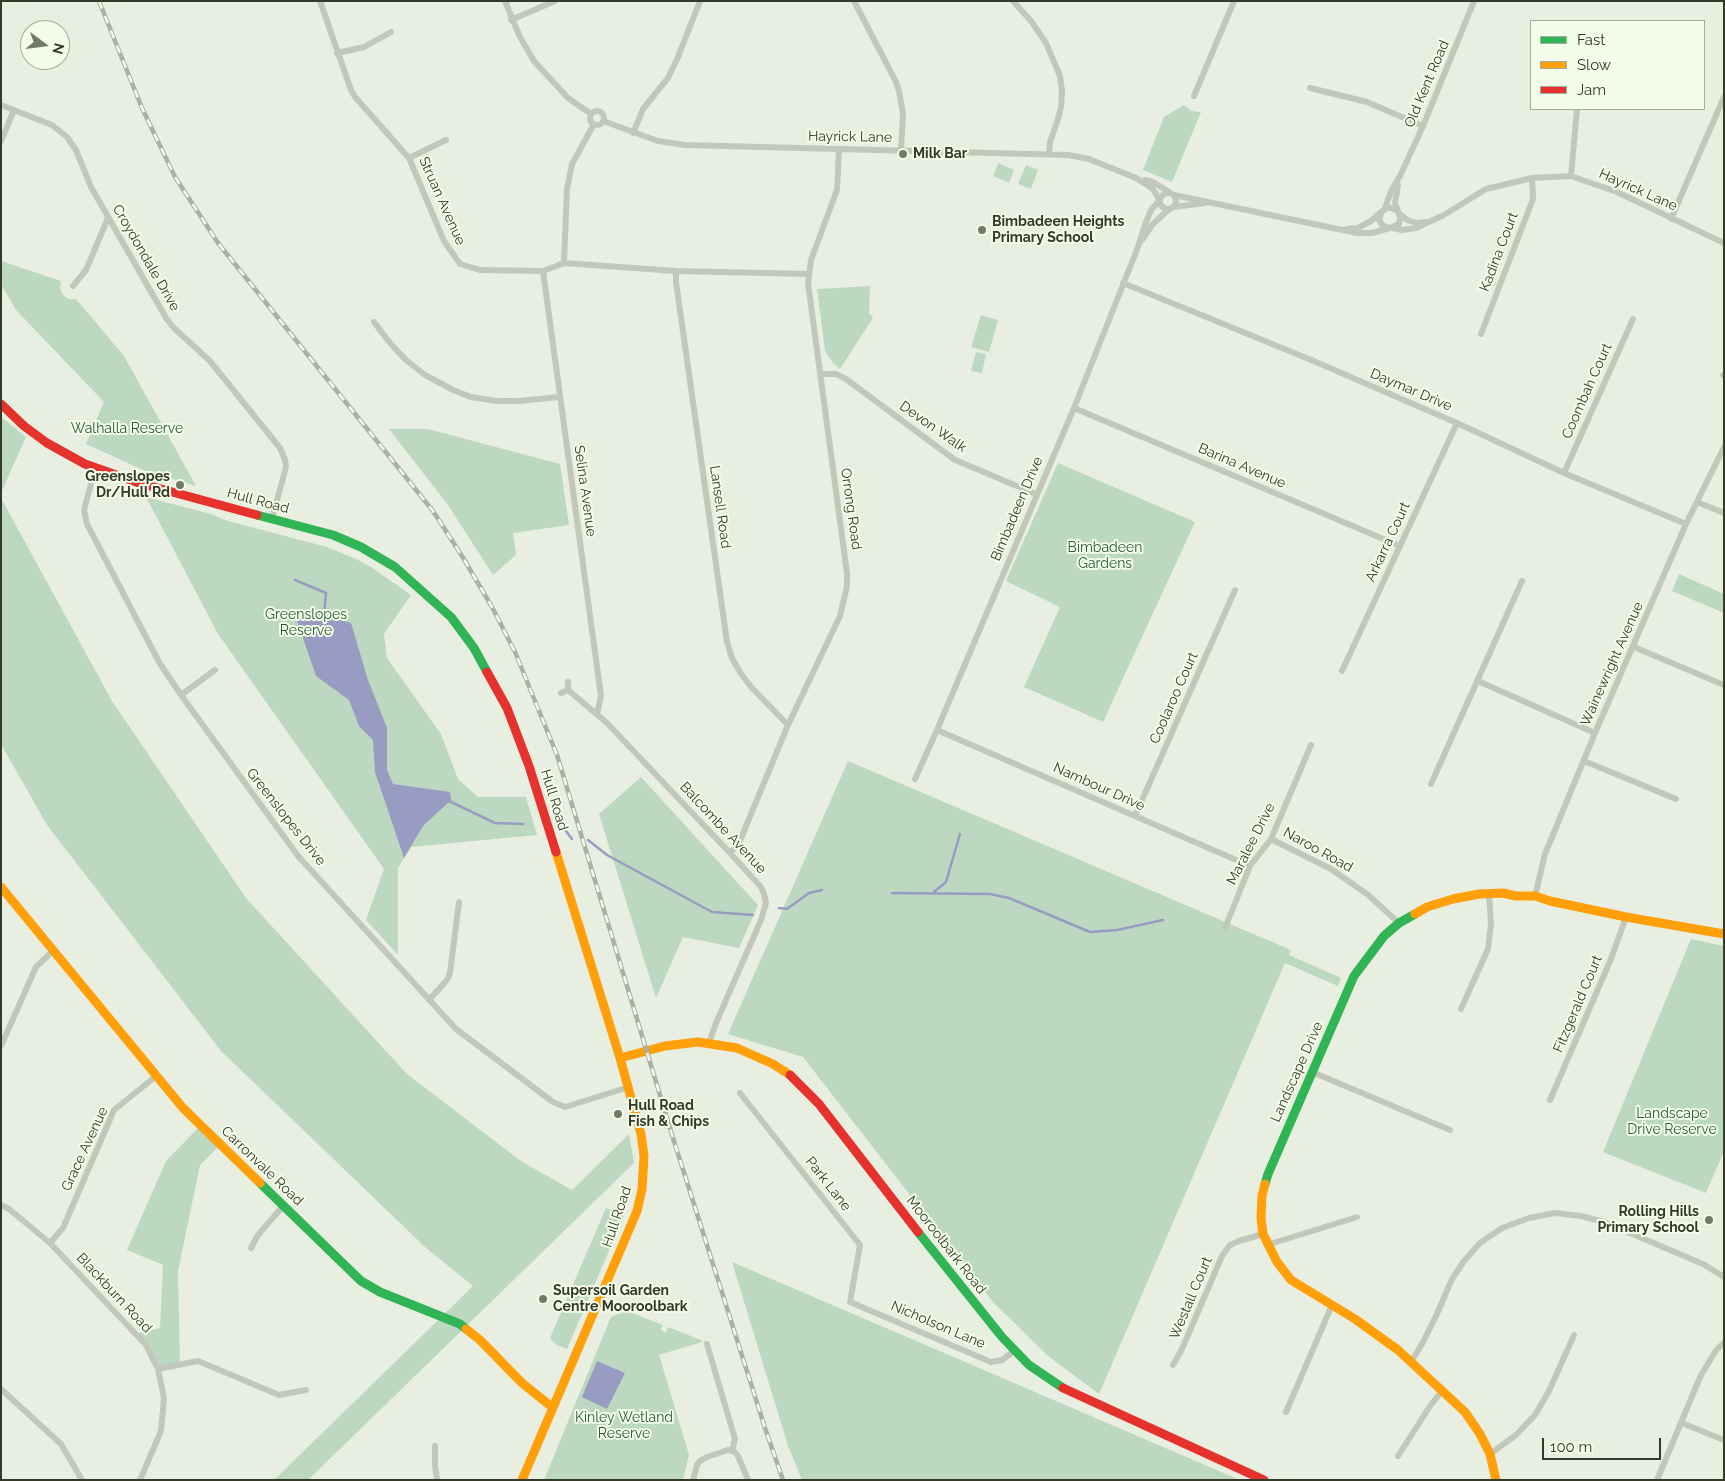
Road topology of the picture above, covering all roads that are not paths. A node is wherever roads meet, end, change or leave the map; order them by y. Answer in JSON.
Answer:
{"nodes":[{"id":1,"x":320,"y":1,"type":"edge"},
{"id":2,"x":505,"y":1,"type":"edge"},
{"id":3,"x":555,"y":1,"type":"edge"},
{"id":4,"x":700,"y":1,"type":"edge"},
{"id":5,"x":854,"y":1,"type":"edge"},
{"id":6,"x":1013,"y":1,"type":"edge"},
{"id":7,"x":1234,"y":1,"type":"edge"},
{"id":8,"x":1474,"y":1,"type":"edge"},
{"id":9,"x":512,"y":20,"type":"junction"},
{"id":10,"x":391,"y":32,"type":"dead end"},
{"id":11,"x":337,"y":53,"type":"junction"},
{"id":12,"x":1310,"y":88,"type":"dead end"},
{"id":13,"x":1194,"y":96,"type":"dead end"},
{"id":14,"x":1724,"y":97,"type":"edge"},
{"id":15,"x":1,"y":105,"type":"edge"},
{"id":16,"x":14,"y":110,"type":"junction"},
{"id":17,"x":1577,"y":110,"type":"edge"},
{"id":18,"x":592,"y":114,"type":"junction"},
{"id":19,"x":603,"y":121,"type":"junction"},
{"id":20,"x":594,"y":124,"type":"junction"},
{"id":21,"x":1424,"y":126,"type":"junction"},
{"id":22,"x":633,"y":133,"type":"junction"},
{"id":23,"x":446,"y":140,"type":"dead end"},
{"id":24,"x":1,"y":141,"type":"edge"},
{"id":25,"x":839,"y":149,"type":"junction"},
{"id":26,"x":901,"y":150,"type":"junction"},
{"id":27,"x":1049,"y":154,"type":"junction"},
{"id":28,"x":409,"y":158,"type":"junction"},
{"id":29,"x":1400,"y":176,"type":"junction"},
{"id":30,"x":1571,"y":176,"type":"junction"},
{"id":31,"x":1136,"y":178,"type":"junction"},
{"id":32,"x":1532,"y":178,"type":"junction"},
{"id":33,"x":1172,"y":194,"type":"junction"},
{"id":34,"x":1159,"y":200,"type":"junction"},
{"id":35,"x":1209,"y":203,"type":"junction"},
{"id":36,"x":1171,"y":208,"type":"junction"},
{"id":37,"x":1383,"y":210,"type":"junction"},
{"id":38,"x":1399,"y":212,"type":"junction"},
{"id":39,"x":108,"y":218,"type":"junction"},
{"id":40,"x":1671,"y":219,"type":"junction"},
{"id":41,"x":1428,"y":222,"type":"junction"},
{"id":42,"x":1392,"y":228,"type":"junction"},
{"id":43,"x":1343,"y":230,"type":"junction"},
{"id":44,"x":1724,"y":243,"type":"edge"},
{"id":45,"x":1138,"y":247,"type":"junction"},
{"id":46,"x":564,"y":264,"type":"junction"},
{"id":47,"x":676,"y":270,"type":"junction"},
{"id":48,"x":543,"y":271,"type":"junction"},
{"id":49,"x":809,"y":274,"type":"junction"},
{"id":50,"x":1123,"y":283,"type":"junction"},
{"id":51,"x":73,"y":286,"type":"dead end"},
{"id":52,"x":1633,"y":319,"type":"dead end"},
{"id":53,"x":374,"y":322,"type":"dead end"},
{"id":54,"x":1481,"y":334,"type":"dead end"},
{"id":55,"x":820,"y":374,"type":"junction"},
{"id":56,"x":559,"y":397,"type":"junction"},
{"id":57,"x":1,"y":404,"type":"edge"},
{"id":58,"x":1074,"y":408,"type":"junction"},
{"id":59,"x":1457,"y":423,"type":"junction"},
{"id":60,"x":1724,"y":447,"type":"edge"},
{"id":61,"x":95,"y":468,"type":"junction"},
{"id":62,"x":1564,"y":473,"type":"junction"},
{"id":63,"x":1036,"y":494,"type":"junction"},
{"id":64,"x":1697,"y":502,"type":"junction"},
{"id":65,"x":1724,"y":513,"type":"edge"},
{"id":66,"x":272,"y":519,"type":"junction"},
{"id":67,"x":1686,"y":524,"type":"junction"},
{"id":68,"x":1400,"y":546,"type":"junction"},
{"id":69,"x":1522,"y":580,"type":"dead end"},
{"id":70,"x":1235,"y":590,"type":"dead end"},
{"id":71,"x":1634,"y":647,"type":"junction"},
{"id":72,"x":215,"y":670,"type":"dead end"},
{"id":73,"x":1342,"y":672,"type":"dead end"},
{"id":74,"x":1478,"y":681,"type":"junction"},
{"id":75,"x":568,"y":682,"type":"dead end"},
{"id":76,"x":1724,"y":686,"type":"edge"},
{"id":77,"x":568,"y":690,"type":"junction"},
{"id":78,"x":561,"y":693,"type":"dead end"},
{"id":79,"x":181,"y":695,"type":"junction"},
{"id":80,"x":597,"y":714,"type":"junction"},
{"id":81,"x":788,"y":726,"type":"junction"},
{"id":82,"x":937,"y":730,"type":"junction"},
{"id":83,"x":1595,"y":733,"type":"junction"},
{"id":84,"x":1311,"y":745,"type":"dead end"},
{"id":85,"x":1584,"y":761,"type":"junction"},
{"id":86,"x":915,"y":779,"type":"dead end"},
{"id":87,"x":1431,"y":784,"type":"dead end"},
{"id":88,"x":1676,"y":799,"type":"dead end"},
{"id":89,"x":1135,"y":816,"type":"junction"},
{"id":90,"x":1271,"y":839,"type":"junction"},
{"id":91,"x":730,"y":853,"type":"junction"},
{"id":92,"x":1250,"y":866,"type":"junction"},
{"id":93,"x":1,"y":887,"type":"edge"},
{"id":94,"x":1489,"y":894,"type":"junction"},
{"id":95,"x":1535,"y":896,"type":"junction"},
{"id":96,"x":459,"y":902,"type":"dead end"},
{"id":97,"x":1626,"y":917,"type":"junction"},
{"id":98,"x":1399,"y":923,"type":"junction"},
{"id":99,"x":1226,"y":928,"type":"dead end"},
{"id":100,"x":1724,"y":934,"type":"edge"},
{"id":101,"x":54,"y":950,"type":"junction"},
{"id":102,"x":429,"y":1000,"type":"junction"},
{"id":103,"x":1461,"y":1009,"type":"dead end"},
{"id":104,"x":709,"y":1043,"type":"junction"},
{"id":105,"x":1,"y":1046,"type":"edge"},
{"id":106,"x":620,"y":1058,"type":"junction"},
{"id":107,"x":1312,"y":1072,"type":"junction"},
{"id":108,"x":156,"y":1076,"type":"junction"},
{"id":109,"x":629,"y":1087,"type":"junction"},
{"id":110,"x":740,"y":1092,"type":"dead end"},
{"id":111,"x":1550,"y":1100,"type":"dead end"},
{"id":112,"x":1450,"y":1130,"type":"dead end"},
{"id":113,"x":1,"y":1205,"type":"edge"},
{"id":114,"x":284,"y":1205,"type":"junction"},
{"id":115,"x":1357,"y":1217,"type":"dead end"},
{"id":116,"x":1263,"y":1234,"type":"junction"},
{"id":117,"x":50,"y":1243,"type":"junction"},
{"id":118,"x":1267,"y":1245,"type":"junction"},
{"id":119,"x":251,"y":1248,"type":"dead end"},
{"id":120,"x":1724,"y":1277,"type":"edge"},
{"id":121,"x":850,"y":1302,"type":"joint"},
{"id":122,"x":1332,"y":1305,"type":"junction"},
{"id":123,"x":1574,"y":1335,"type":"dead end"},
{"id":124,"x":1724,"y":1343,"type":"edge"},
{"id":125,"x":707,"y":1344,"type":"dead end"},
{"id":126,"x":1014,"y":1351,"type":"junction"},
{"id":127,"x":1411,"y":1362,"type":"junction"},
{"id":128,"x":1173,"y":1365,"type":"dead end"},
{"id":129,"x":158,"y":1369,"type":"junction"},
{"id":130,"x":1,"y":1388,"type":"edge"},
{"id":131,"x":306,"y":1390,"type":"dead end"},
{"id":132,"x":1442,"y":1391,"type":"junction"},
{"id":133,"x":552,"y":1408,"type":"junction"},
{"id":134,"x":1286,"y":1412,"type":"dead end"},
{"id":135,"x":1682,"y":1423,"type":"junction"},
{"id":136,"x":1724,"y":1440,"type":"edge"},
{"id":137,"x":435,"y":1446,"type":"dead end"},
{"id":138,"x":732,"y":1451,"type":"junction"},
{"id":139,"x":1490,"y":1454,"type":"junction"},
{"id":140,"x":1398,"y":1456,"type":"dead end"},
{"id":141,"x":143,"y":1479,"type":"edge"},
{"id":142,"x":82,"y":1480,"type":"edge"},
{"id":143,"x":437,"y":1480,"type":"edge"},
{"id":144,"x":522,"y":1480,"type":"edge"},
{"id":145,"x":693,"y":1480,"type":"edge"},
{"id":146,"x":748,"y":1480,"type":"edge"},
{"id":147,"x":1264,"y":1480,"type":"edge"},
{"id":148,"x":1496,"y":1480,"type":"edge"},
{"id":149,"x":1657,"y":1480,"type":"edge"}],
"edges":[{"from":1,"to":11,"type":"street","name":"Struan Avenue"},
{"from":2,"to":9,"type":"street"},
{"from":3,"to":9,"type":"street"},
{"from":4,"to":22,"type":"street"},
{"from":5,"to":26,"type":"street"},
{"from":6,"to":27,"type":"street"},
{"from":7,"to":13,"type":"street"},
{"from":8,"to":21,"type":"street","name":"Old Kent Road"},
{"from":9,"to":18,"type":"street"},
{"from":10,"to":11,"type":"street"},
{"from":11,"to":28,"type":"street","name":"Struan Avenue"},
{"from":12,"to":21,"type":"street"},
{"from":14,"to":40,"type":"street"},
{"from":15,"to":16,"type":"street","name":"Croydondale Drive"},
{"from":16,"to":24,"type":"street"},
{"from":16,"to":39,"type":"street","name":"Croydondale Drive"},
{"from":17,"to":30,"type":"street"},
{"from":18,"to":19,"type":"street"},
{"from":18,"to":20,"type":"street"},
{"from":19,"to":20,"type":"street"},
{"from":19,"to":22,"type":"street","name":"Hayrick Lane"},
{"from":20,"to":46,"type":"street"},
{"from":21,"to":29,"type":"street","name":"Old Kent Road"},
{"from":22,"to":25,"type":"street","name":"Hayrick Lane"},
{"from":23,"to":28,"type":"street"},
{"from":25,"to":26,"type":"street","name":"Hayrick Lane"},
{"from":25,"to":49,"type":"street","name":"Orrong Road"},
{"from":26,"to":27,"type":"street","name":"Hayrick Lane"},
{"from":27,"to":31,"type":"street","name":"Hayrick Lane"},
{"from":28,"to":48,"type":"street","name":"Struan Avenue"},
{"from":29,"to":37,"type":"street","name":"Old Kent Road"},
{"from":29,"to":38,"type":"street","name":"Old Kent Road"},
{"from":30,"to":32,"type":"street","name":"Hayrick Lane"},
{"from":30,"to":40,"type":"street","name":"Hayrick Lane"},
{"from":31,"to":33,"type":"street","name":"Hayrick Lane"},
{"from":31,"to":34,"type":"street","name":"Hayrick Lane"},
{"from":32,"to":41,"type":"street","name":"Hayrick Lane"},
{"from":32,"to":54,"type":"street","name":"Kadina Court"},
{"from":33,"to":34,"type":"street"},
{"from":33,"to":35,"type":"street","name":"Hayrick Lane"},
{"from":33,"to":36,"type":"street"},
{"from":34,"to":36,"type":"street"},
{"from":34,"to":45,"type":"street","name":"Bimbadeen Drive"},
{"from":35,"to":36,"type":"street","name":"Hayrick Lane"},
{"from":35,"to":43,"type":"street","name":"Hayrick Lane"},
{"from":36,"to":45,"type":"street","name":"Bimbadeen Drive"},
{"from":37,"to":38,"type":"street"},
{"from":37,"to":42,"type":"street"},
{"from":37,"to":43,"type":"street","name":"Hayrick Lane"},
{"from":38,"to":41,"type":"street"},
{"from":38,"to":42,"type":"street"},
{"from":39,"to":51,"type":"street"},
{"from":39,"to":66,"type":"street","name":"Croydondale Drive"},
{"from":40,"to":44,"type":"street","name":"Hayrick Lane"},
{"from":41,"to":42,"type":"street","name":"Hayrick Lane"},
{"from":42,"to":43,"type":"street","name":"Hayrick Lane"},
{"from":45,"to":50,"type":"street","name":"Bimbadeen Drive"},
{"from":46,"to":47,"type":"street","name":"Struan Avenue"},
{"from":46,"to":48,"type":"street","name":"Struan Avenue"},
{"from":47,"to":49,"type":"street","name":"Struan Avenue"},
{"from":47,"to":81,"type":"street","name":"Lansell Road"},
{"from":48,"to":56,"type":"street","name":"Selina Avenue"},
{"from":49,"to":55,"type":"street","name":"Orrong Road"},
{"from":50,"to":58,"type":"street","name":"Bimbadeen Drive"},
{"from":50,"to":59,"type":"street","name":"Daymar Drive"},
{"from":52,"to":62,"type":"street","name":"Coombah Court"},
{"from":53,"to":56,"type":"street"},
{"from":55,"to":63,"type":"street","name":"Devon Walk"},
{"from":55,"to":81,"type":"street","name":"Orrong Road"},
{"from":56,"to":80,"type":"street","name":"Selina Avenue"},
{"from":57,"to":61,"type":"main road","name":"Hull Road"},
{"from":58,"to":63,"type":"street","name":"Bimbadeen Drive"},
{"from":58,"to":68,"type":"street","name":"Barina Avenue"},
{"from":59,"to":62,"type":"street","name":"Daymar Drive"},
{"from":59,"to":68,"type":"street","name":"Arkarra Court"},
{"from":60,"to":64,"type":"street","name":"Wainewright Avenue"},
{"from":61,"to":66,"type":"main road","name":"Hull Road"},
{"from":61,"to":79,"type":"street","name":"Greenslopes Drive"},
{"from":62,"to":67,"type":"street","name":"Daymar Drive"},
{"from":63,"to":82,"type":"street","name":"Bimbadeen Drive"},
{"from":64,"to":65,"type":"street"},
{"from":64,"to":67,"type":"street","name":"Wainewright Avenue"},
{"from":66,"to":106,"type":"main road","name":"Hull Road"},
{"from":67,"to":71,"type":"street","name":"Wainewright Avenue"},
{"from":68,"to":73,"type":"street","name":"Arkarra Court"},
{"from":69,"to":74,"type":"street"},
{"from":70,"to":89,"type":"street","name":"Coolaroo Court"},
{"from":71,"to":76,"type":"street"},
{"from":71,"to":83,"type":"street","name":"Wainewright Avenue"},
{"from":72,"to":79,"type":"street"},
{"from":74,"to":83,"type":"street"},
{"from":74,"to":87,"type":"street"},
{"from":75,"to":77,"type":"street"},
{"from":77,"to":78,"type":"street"},
{"from":77,"to":80,"type":"street","name":"Balcombe Avenue"},
{"from":79,"to":102,"type":"street","name":"Greenslopes Drive"},
{"from":80,"to":91,"type":"street","name":"Balcombe Avenue"},
{"from":81,"to":91,"type":"street","name":"Orrong Road"},
{"from":82,"to":86,"type":"street","name":"Bimbadeen Drive"},
{"from":82,"to":89,"type":"street","name":"Nambour Drive"},
{"from":83,"to":85,"type":"street","name":"Wainewright Avenue"},
{"from":84,"to":90,"type":"street","name":"Maralee Drive"},
{"from":85,"to":88,"type":"street"},
{"from":85,"to":95,"type":"street","name":"Wainewright Avenue"},
{"from":89,"to":92,"type":"street","name":"Nambour Drive"},
{"from":90,"to":92,"type":"street","name":"Maralee Drive"},
{"from":90,"to":98,"type":"street","name":"Naroo Road"},
{"from":91,"to":104,"type":"street","name":"Balcombe Avenue"},
{"from":92,"to":99,"type":"street","name":"Maralee Drive"},
{"from":93,"to":101,"type":"main road","name":"Carronvale Road"},
{"from":94,"to":95,"type":"main road","name":"Landscape Drive"},
{"from":94,"to":98,"type":"main road","name":"Landscape Drive"},
{"from":94,"to":103,"type":"street"},
{"from":95,"to":97,"type":"main road","name":"Landscape Drive"},
{"from":96,"to":102,"type":"street"},
{"from":97,"to":100,"type":"main road","name":"Landscape Drive"},
{"from":97,"to":111,"type":"street","name":"Fitzgerald Court"},
{"from":98,"to":107,"type":"main road","name":"Landscape Drive"},
{"from":101,"to":105,"type":"street"},
{"from":101,"to":108,"type":"main road","name":"Carronvale Road"},
{"from":102,"to":109,"type":"street","name":"Greenslopes Drive"},
{"from":104,"to":106,"type":"main road","name":"Mooroolbark Road"},
{"from":104,"to":126,"type":"main road","name":"Mooroolbark Road"},
{"from":106,"to":109,"type":"main road","name":"Hull Road"},
{"from":107,"to":112,"type":"street"},
{"from":107,"to":116,"type":"main road","name":"Landscape Drive"},
{"from":108,"to":114,"type":"main road","name":"Carronvale Road"},
{"from":108,"to":117,"type":"street","name":"Grace Avenue"},
{"from":109,"to":133,"type":"main road","name":"Hull Road"},
{"from":110,"to":121,"type":"street","name":"Park Lane"},
{"from":113,"to":117,"type":"street","name":"Blackburn Road"},
{"from":114,"to":119,"type":"street"},
{"from":114,"to":133,"type":"main road","name":"Carronvale Road"},
{"from":115,"to":118,"type":"street"},
{"from":116,"to":118,"type":"main road","name":"Landscape Drive"},
{"from":116,"to":128,"type":"street","name":"Westall Court"},
{"from":117,"to":129,"type":"street","name":"Blackburn Road"},
{"from":118,"to":122,"type":"main road","name":"Landscape Drive"},
{"from":120,"to":127,"type":"street"},
{"from":121,"to":126,"type":"street","name":"Nicholson Lane"},
{"from":122,"to":127,"type":"main road","name":"Landscape Drive"},
{"from":122,"to":134,"type":"street"},
{"from":123,"to":139,"type":"street"},
{"from":124,"to":135,"type":"street"},
{"from":125,"to":138,"type":"street"},
{"from":126,"to":147,"type":"main road","name":"Mooroolbark Road"},
{"from":127,"to":132,"type":"main road","name":"Landscape Drive"},
{"from":129,"to":131,"type":"street"},
{"from":129,"to":141,"type":"street","name":"Blackburn Road"},
{"from":130,"to":142,"type":"street"},
{"from":132,"to":139,"type":"main road","name":"Landscape Drive"},
{"from":132,"to":140,"type":"street"},
{"from":133,"to":144,"type":"main road","name":"Hull Road"},
{"from":135,"to":136,"type":"street"},
{"from":135,"to":149,"type":"street"},
{"from":137,"to":143,"type":"street"},
{"from":138,"to":145,"type":"street"},
{"from":138,"to":146,"type":"street"},
{"from":139,"to":148,"type":"main road","name":"Landscape Drive"}]}
